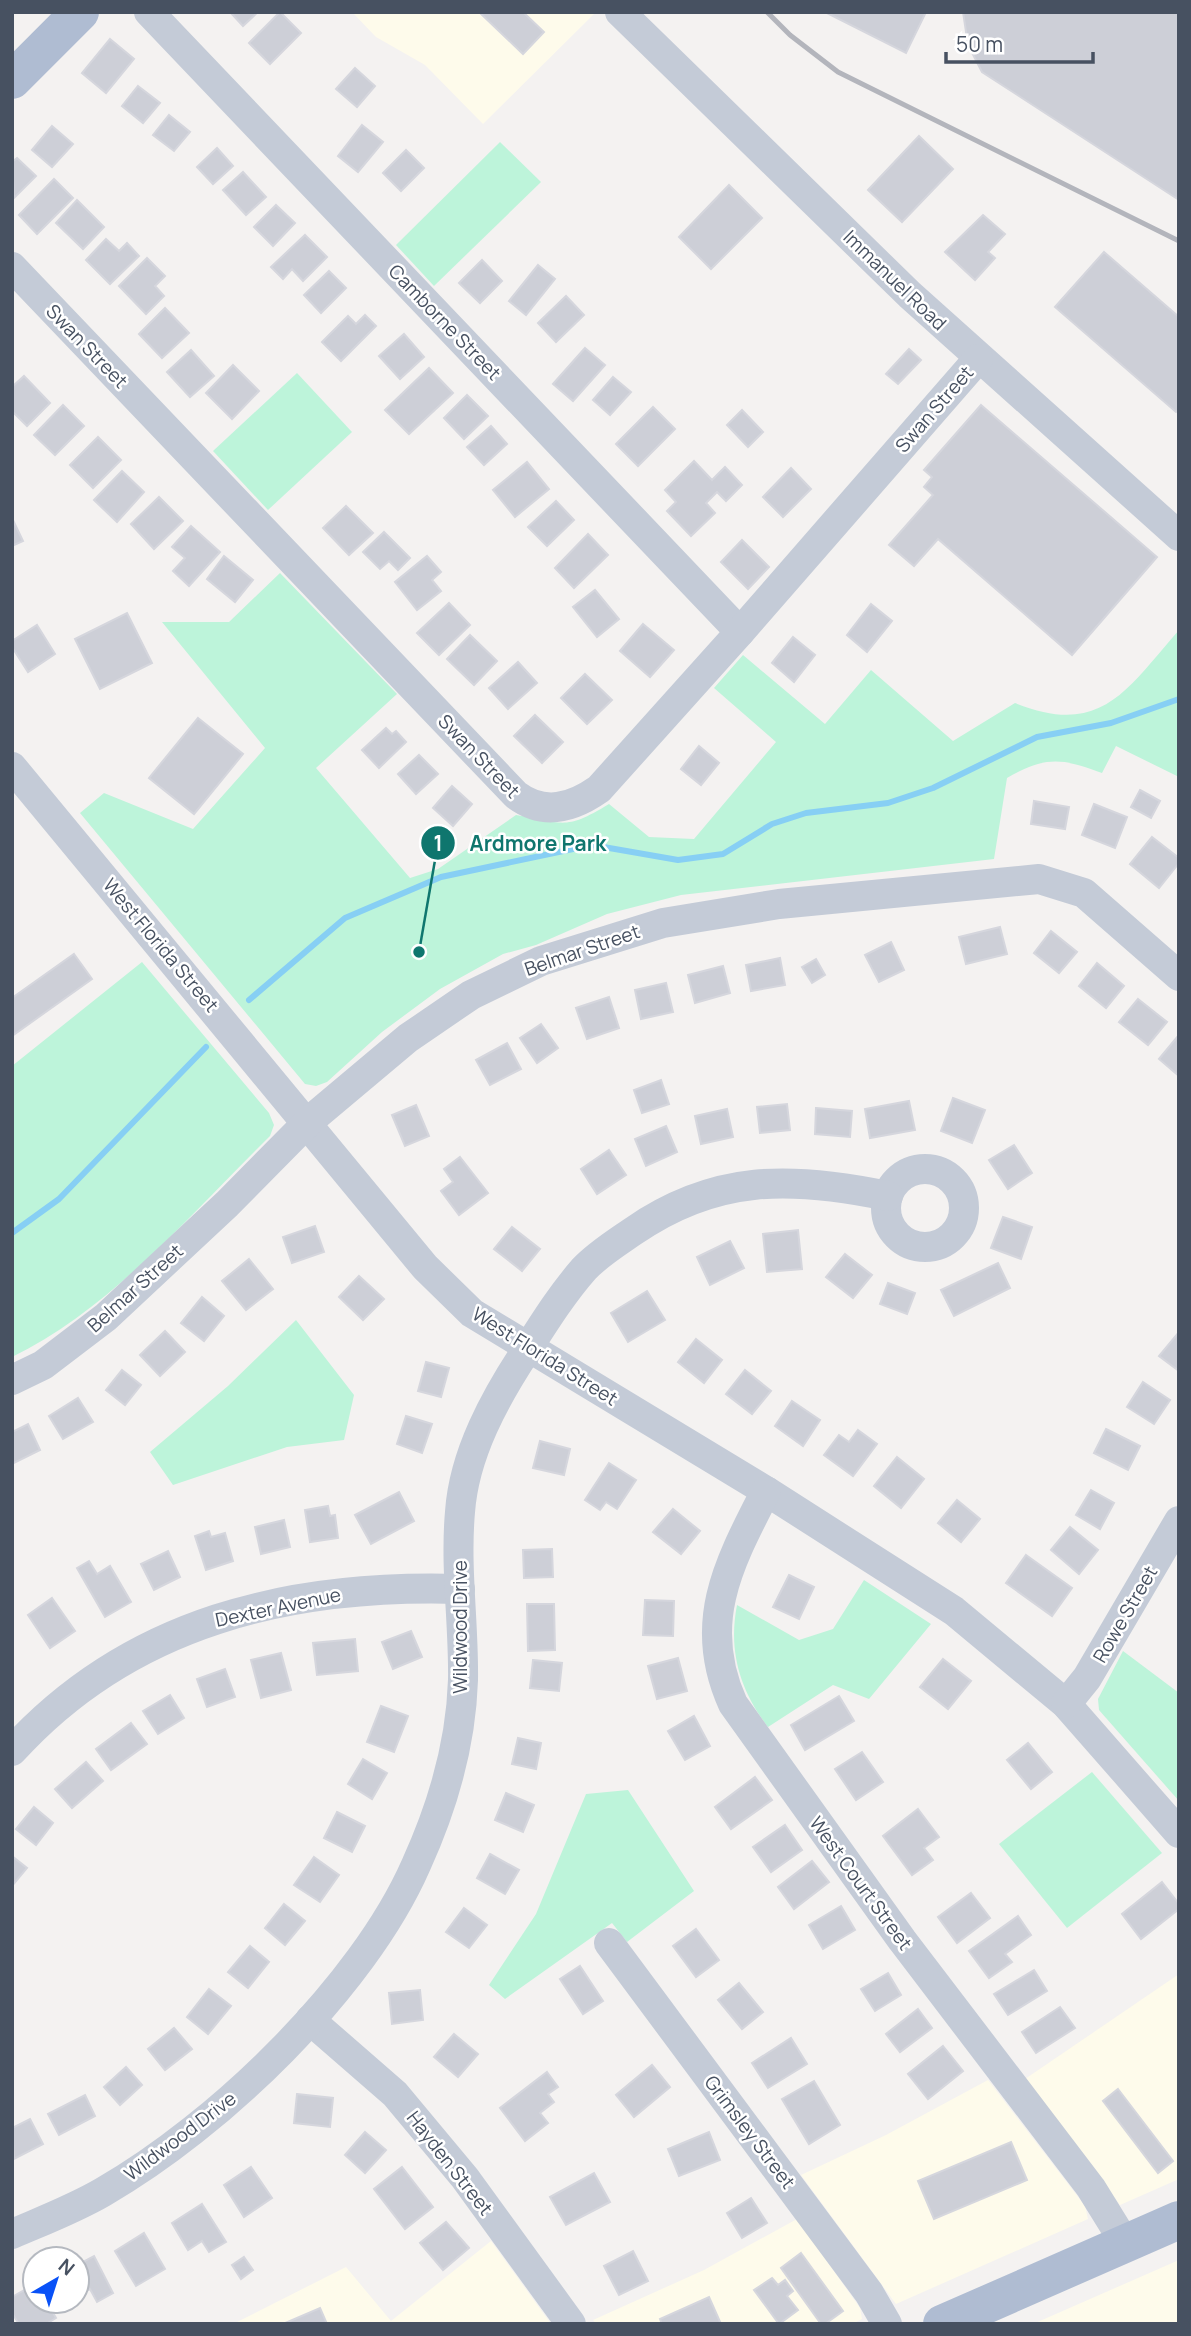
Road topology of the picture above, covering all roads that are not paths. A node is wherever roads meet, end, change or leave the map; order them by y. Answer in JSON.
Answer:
{"nodes":[{"id":1,"x":80,"y":12,"type":"edge"},
{"id":2,"x":149,"y":12,"type":"edge"},
{"id":3,"x":620,"y":12,"type":"edge"},
{"id":4,"x":12,"y":80,"type":"edge"},
{"id":5,"x":12,"y":267,"type":"edge"},
{"id":6,"x":978,"y":359,"type":"junction"},
{"id":7,"x":1179,"y":536,"type":"edge"},
{"id":8,"x":740,"y":632,"type":"junction"},
{"id":9,"x":12,"y":767,"type":"edge"},
{"id":10,"x":1179,"y":976,"type":"edge"},
{"id":11,"x":308,"y":1122,"type":"junction"},
{"id":12,"x":888,"y":1196,"type":"dead end"},
{"id":13,"x":528,"y":1347,"type":"junction"},
{"id":14,"x":12,"y":1380,"type":"edge"},
{"id":15,"x":766,"y":1491,"type":"junction"},
{"id":16,"x":1179,"y":1521,"type":"edge"},
{"id":17,"x":460,"y":1589,"type":"junction"},
{"id":18,"x":1066,"y":1704,"type":"junction"},
{"id":19,"x":12,"y":1751,"type":"edge"},
{"id":20,"x":1179,"y":1833,"type":"edge"},
{"id":21,"x":609,"y":1943,"type":"dead end"},
{"id":22,"x":310,"y":2020,"type":"junction"},
{"id":23,"x":1179,"y":2220,"type":"edge"},
{"id":24,"x":12,"y":2234,"type":"edge"},
{"id":25,"x":1125,"y":2243,"type":"junction"},
{"id":26,"x":571,"y":2324,"type":"edge"},
{"id":27,"x":887,"y":2324,"type":"edge"},
{"id":28,"x":942,"y":2324,"type":"edge"}],
"edges":[{"from":1,"to":4,"type":"main road"},
{"from":2,"to":8,"type":"street","name":"Camborne Street"},
{"from":3,"to":6,"type":"street","name":"Immanuel Road"},
{"from":5,"to":8,"type":"street","name":"Swan Street"},
{"from":6,"to":7,"type":"street","name":"Immanuel Road"},
{"from":6,"to":8,"type":"street","name":"Swan Street"},
{"from":9,"to":11,"type":"street","name":"West Florida Street"},
{"from":10,"to":11,"type":"street","name":"Belmar Street"},
{"from":11,"to":13,"type":"street","name":"West Florida Street"},
{"from":11,"to":14,"type":"street","name":"Belmar Street"},
{"from":12,"to":13,"type":"street","name":"Wildwood Drive"},
{"from":13,"to":15,"type":"street","name":"West Florida Street"},
{"from":13,"to":17,"type":"street","name":"Wildwood Drive"},
{"from":15,"to":18,"type":"street","name":"West Florida Street"},
{"from":15,"to":25,"type":"street","name":"West Court Street"},
{"from":16,"to":18,"type":"street","name":"Rowe Street"},
{"from":17,"to":19,"type":"street","name":"Dexter Avenue"},
{"from":17,"to":22,"type":"street","name":"Wildwood Drive"},
{"from":18,"to":20,"type":"street","name":"West Florida Street"},
{"from":21,"to":27,"type":"street","name":"Grimsley Street"},
{"from":22,"to":24,"type":"street","name":"Wildwood Drive"},
{"from":22,"to":26,"type":"street","name":"Hayden Street"},
{"from":23,"to":25,"type":"main road"},
{"from":25,"to":28,"type":"main road"}]}
